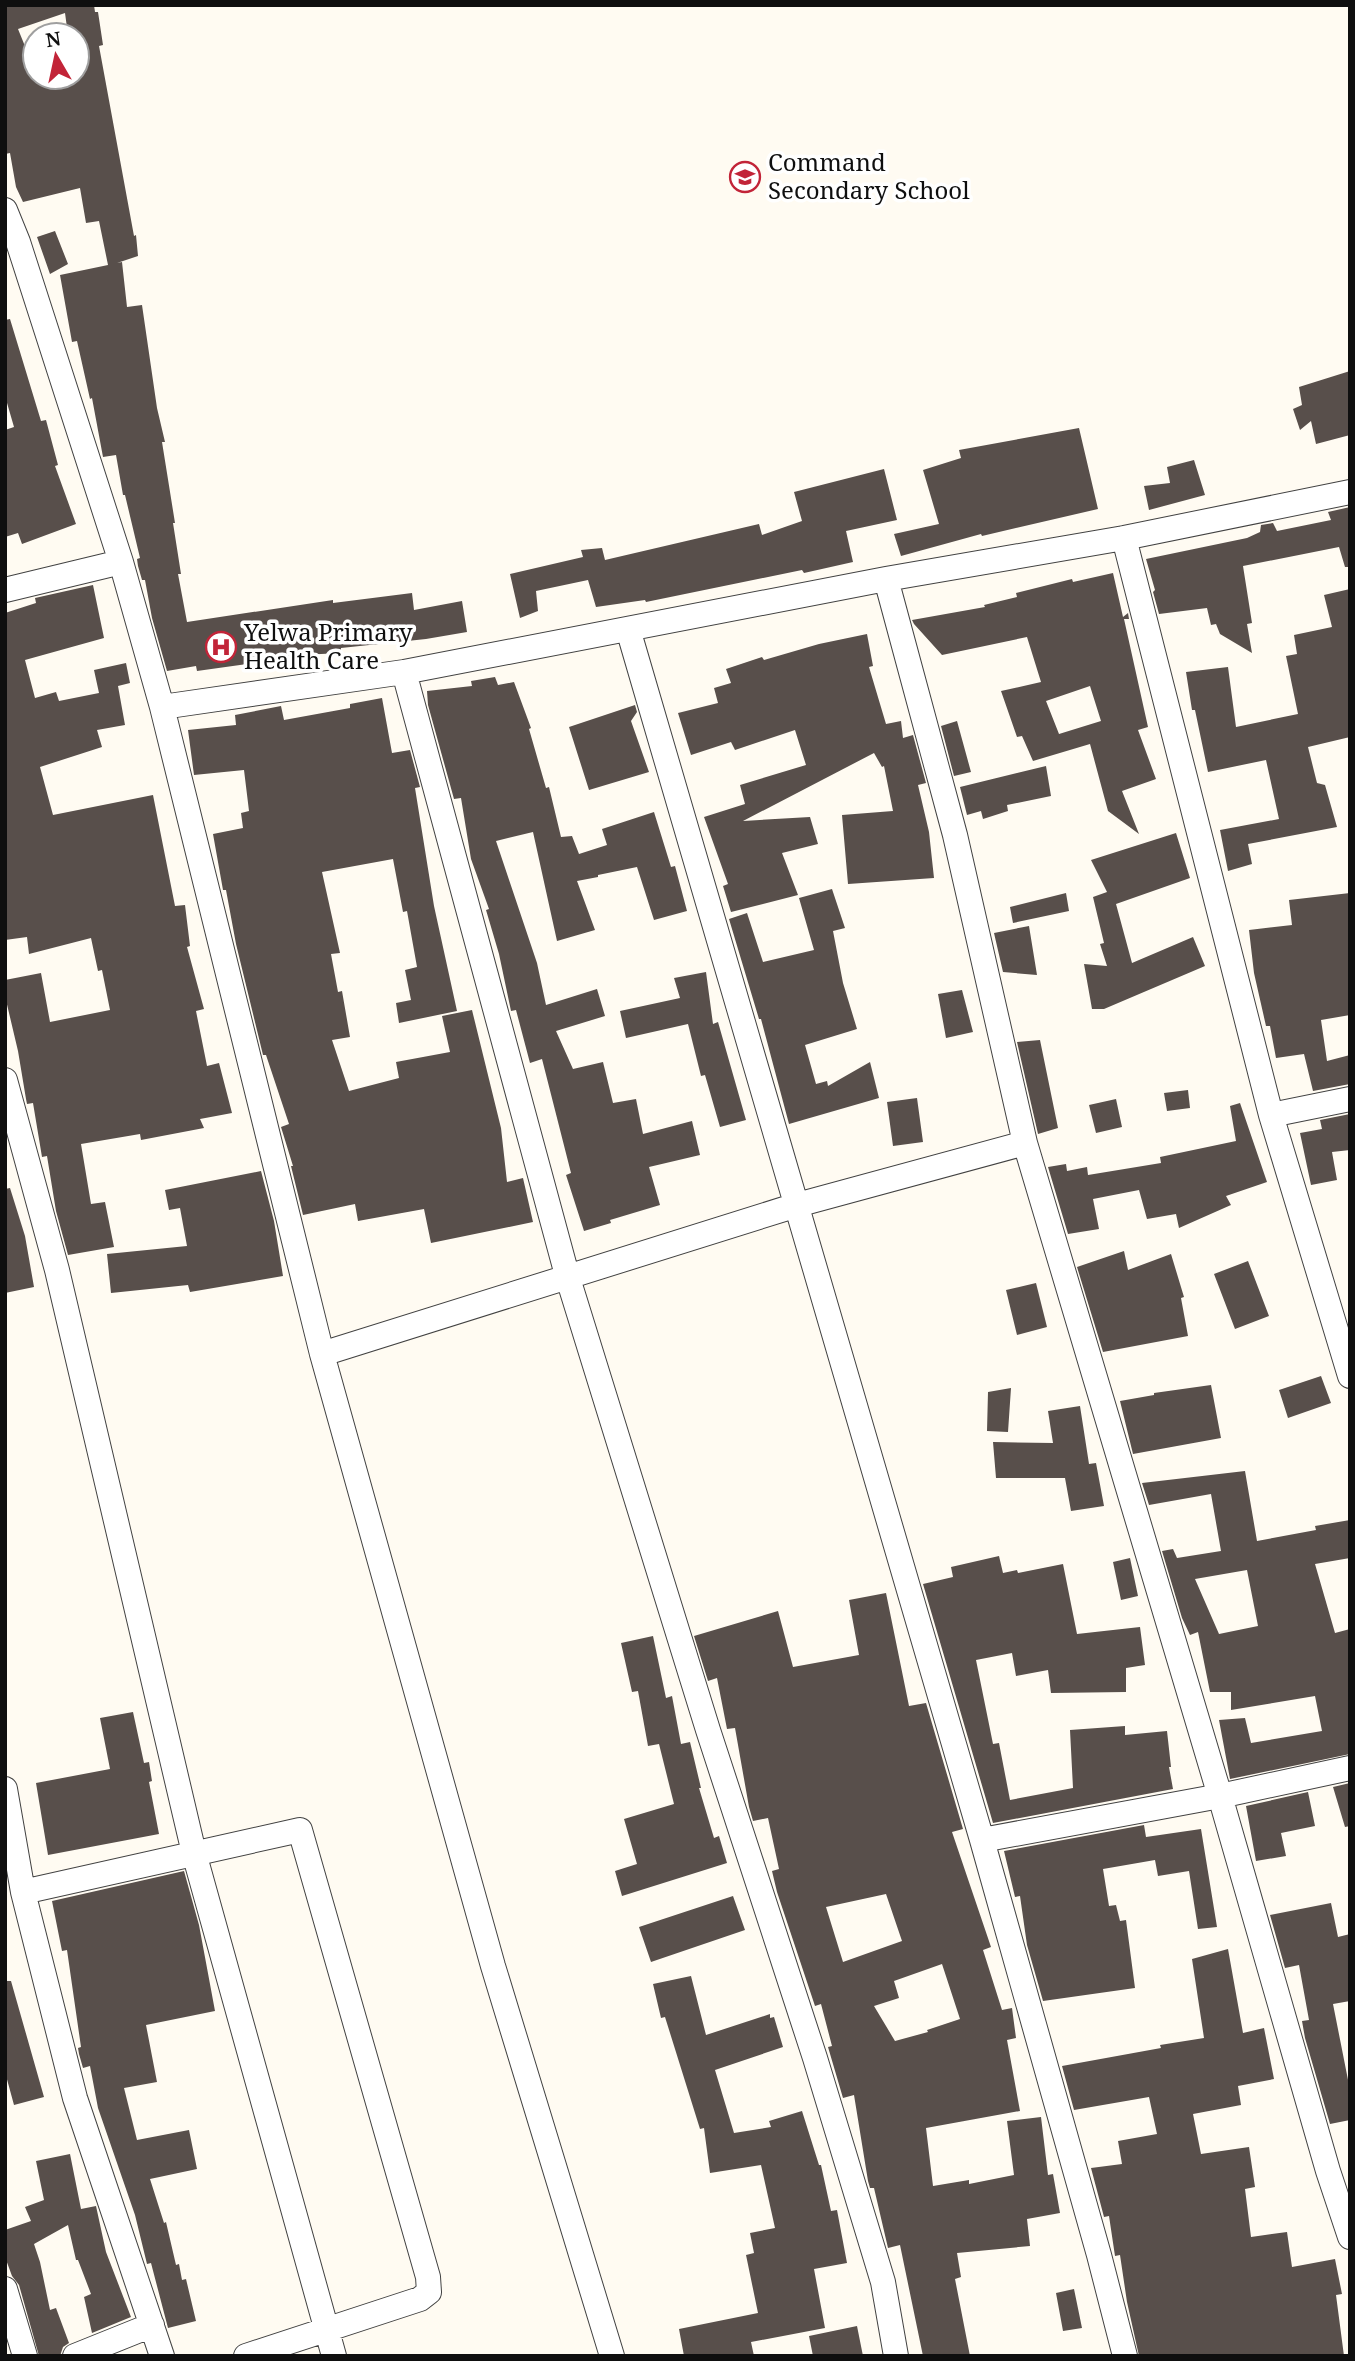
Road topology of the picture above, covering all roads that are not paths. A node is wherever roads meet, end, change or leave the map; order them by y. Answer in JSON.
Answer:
{"nodes":[{"id":1,"x":5,"y":210,"type":"edge"},
{"id":2,"x":11,"y":244,"type":"edge"},
{"id":3,"x":1350,"y":492,"type":"edge"},
{"id":4,"x":1124,"y":538,"type":"junction"},
{"id":5,"x":121,"y":562,"type":"junction"},
{"id":6,"x":886,"y":579,"type":"junction"},
{"id":7,"x":5,"y":590,"type":"edge"},
{"id":8,"x":628,"y":629,"type":"junction"},
{"id":9,"x":404,"y":672,"type":"junction"},
{"id":10,"x":162,"y":707,"type":"junction"},
{"id":11,"x":5,"y":1080,"type":"edge"},
{"id":12,"x":1350,"y":1099,"type":"edge"},
{"id":13,"x":1271,"y":1115,"type":"junction"},
{"id":14,"x":1025,"y":1143,"type":"junction"},
{"id":15,"x":797,"y":1205,"type":"junction"},
{"id":16,"x":567,"y":1275,"type":"junction"},
{"id":17,"x":322,"y":1354,"type":"junction"},
{"id":18,"x":1350,"y":1376,"type":"edge"},
{"id":19,"x":1350,"y":1768,"type":"edge"},
{"id":20,"x":1220,"y":1796,"type":"junction"},
{"id":21,"x":7,"y":1803,"type":"edge"},
{"id":22,"x":982,"y":1840,"type":"junction"},
{"id":23,"x":194,"y":1853,"type":"junction"},
{"id":24,"x":23,"y":1892,"type":"junction"},
{"id":25,"x":1350,"y":2237,"type":"edge"},
{"id":26,"x":5,"y":2289,"type":"edge"},
{"id":27,"x":152,"y":2325,"type":"junction"},
{"id":28,"x":327,"y":2330,"type":"junction"},
{"id":29,"x":25,"y":2356,"type":"edge"},
{"id":30,"x":75,"y":2356,"type":"edge"},
{"id":31,"x":162,"y":2356,"type":"edge"},
{"id":32,"x":246,"y":2356,"type":"edge"},
{"id":33,"x":334,"y":2356,"type":"edge"},
{"id":34,"x":612,"y":2356,"type":"edge"},
{"id":35,"x":896,"y":2356,"type":"edge"},
{"id":36,"x":1125,"y":2356,"type":"edge"}],
"edges":[{"from":1,"to":2,"type":"street"},
{"from":2,"to":5,"type":"street"},
{"from":3,"to":4,"type":"street"},
{"from":4,"to":6,"type":"street"},
{"from":4,"to":13,"type":"street"},
{"from":5,"to":7,"type":"street"},
{"from":5,"to":10,"type":"street"},
{"from":6,"to":8,"type":"street"},
{"from":6,"to":14,"type":"street"},
{"from":8,"to":9,"type":"street"},
{"from":8,"to":15,"type":"street"},
{"from":9,"to":10,"type":"street"},
{"from":9,"to":16,"type":"street"},
{"from":10,"to":17,"type":"street"},
{"from":11,"to":23,"type":"street"},
{"from":12,"to":13,"type":"street"},
{"from":13,"to":18,"type":"street"},
{"from":14,"to":15,"type":"street"},
{"from":14,"to":20,"type":"street"},
{"from":15,"to":16,"type":"street"},
{"from":15,"to":22,"type":"street"},
{"from":16,"to":17,"type":"street"},
{"from":16,"to":35,"type":"street"},
{"from":17,"to":34,"type":"street"},
{"from":19,"to":20,"type":"street"},
{"from":20,"to":22,"type":"street"},
{"from":20,"to":25,"type":"street"},
{"from":21,"to":24,"type":"street"},
{"from":22,"to":36,"type":"street"},
{"from":23,"to":24,"type":"street"},
{"from":23,"to":28,"type":"street"},
{"from":23,"to":28,"type":"street"},
{"from":24,"to":27,"type":"street"},
{"from":26,"to":29,"type":"street"},
{"from":27,"to":30,"type":"street"},
{"from":27,"to":31,"type":"street"},
{"from":28,"to":32,"type":"street"},
{"from":28,"to":33,"type":"street"}]}
